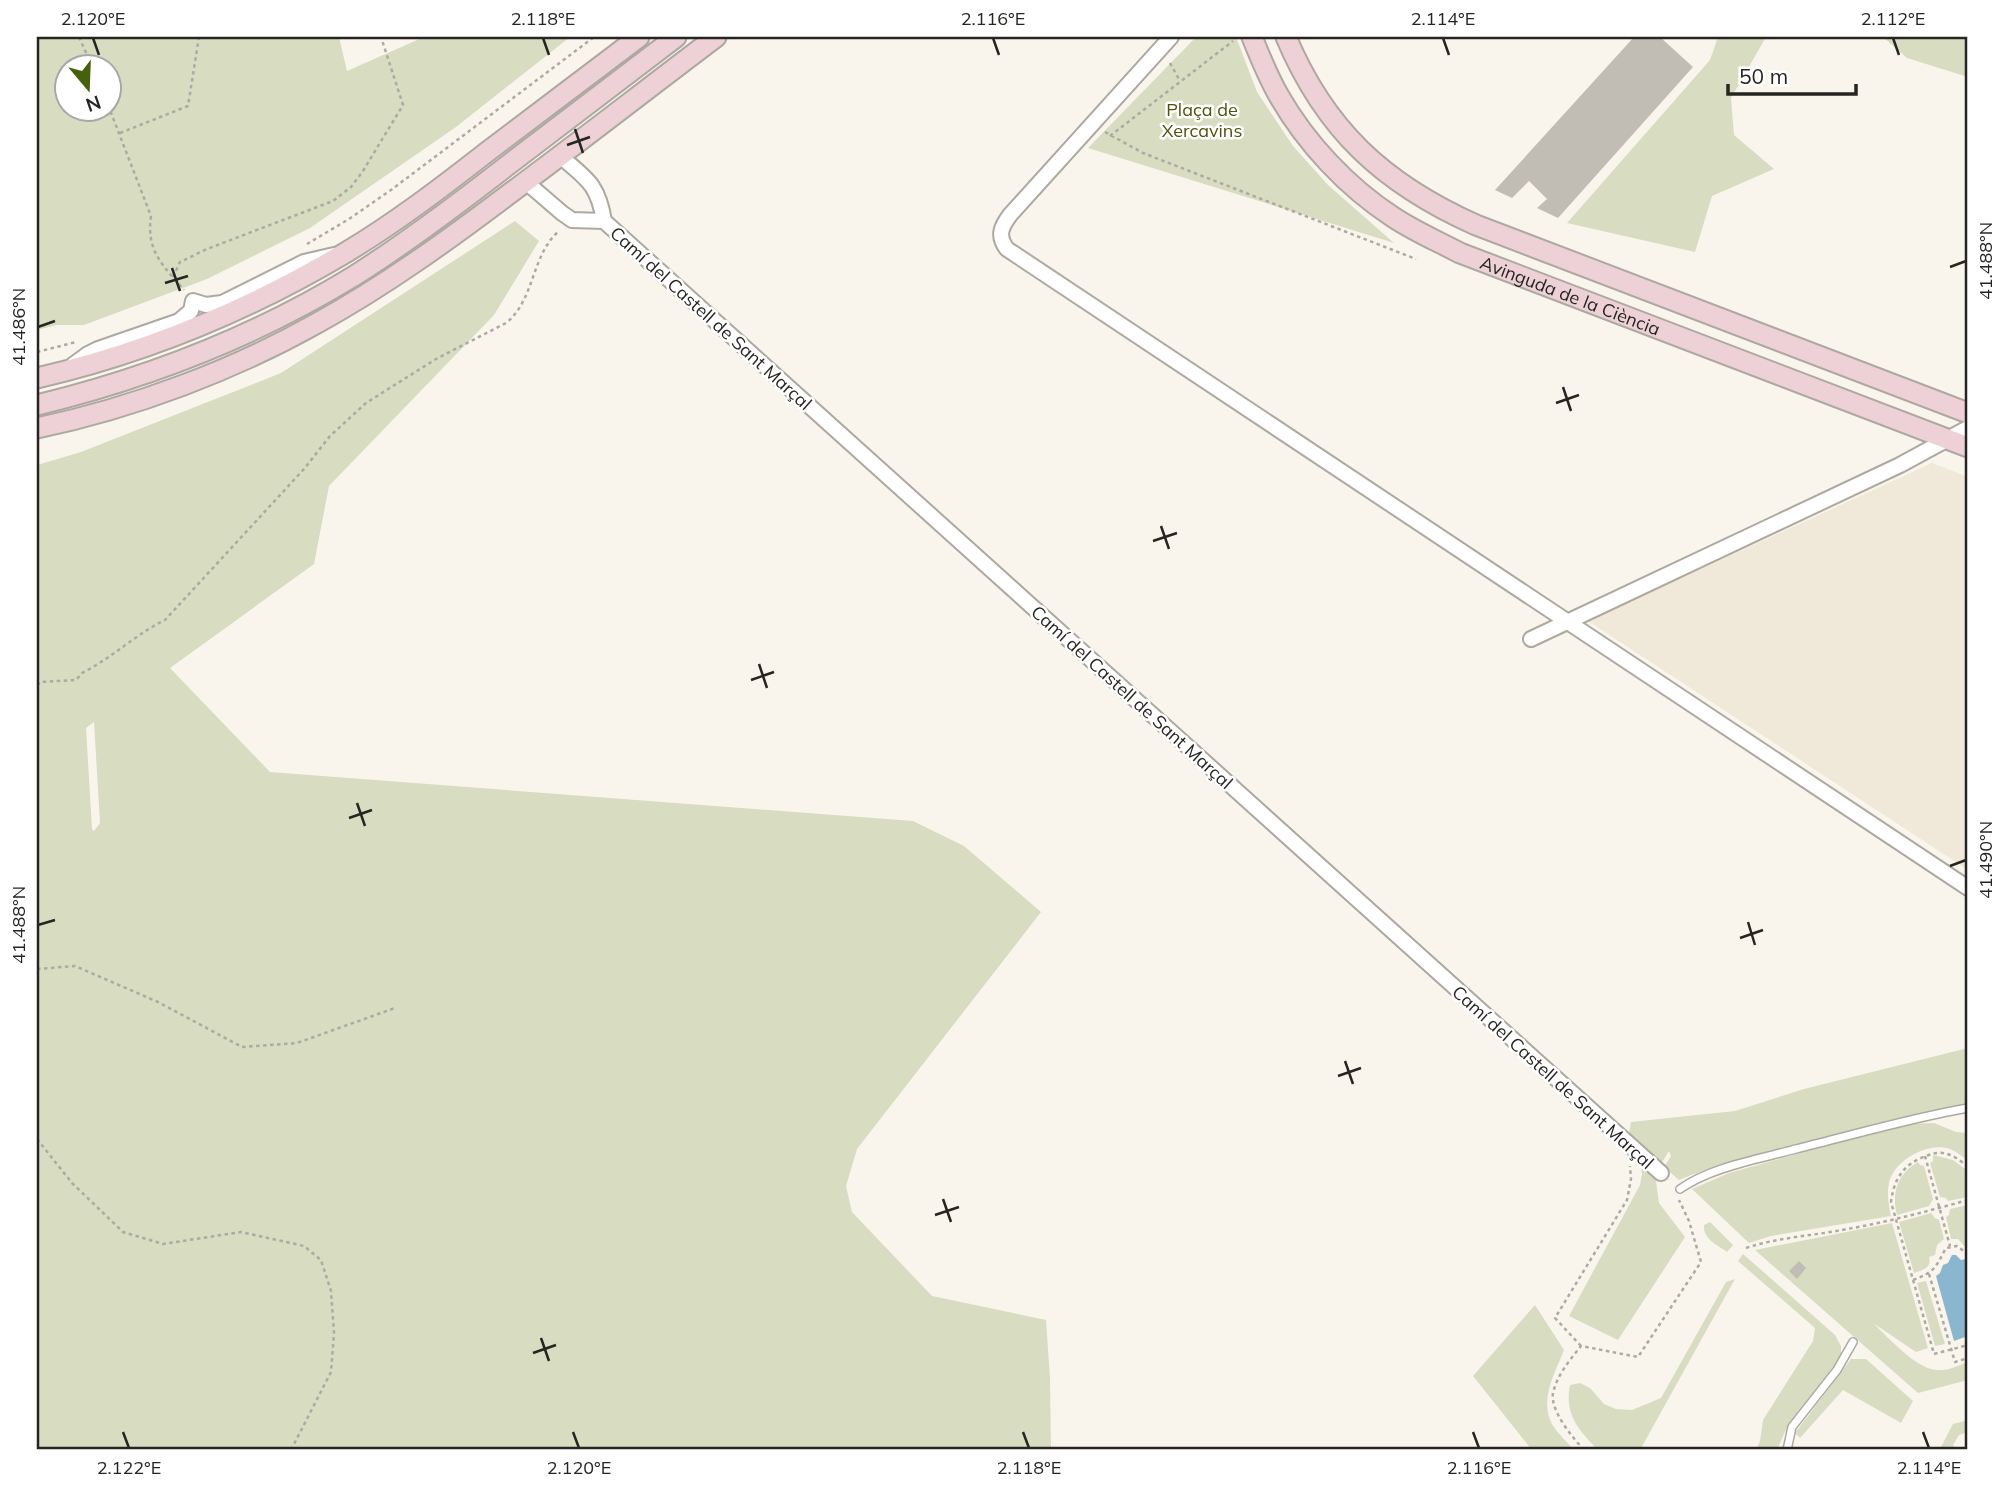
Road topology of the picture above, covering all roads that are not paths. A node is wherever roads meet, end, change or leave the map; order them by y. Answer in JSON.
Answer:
{"nodes":[{"id":1,"x":639,"y":37,"type":"edge"},
{"id":2,"x":677,"y":37,"type":"edge"},
{"id":3,"x":716,"y":37,"type":"edge"},
{"id":4,"x":1171,"y":37,"type":"edge"},
{"id":5,"x":1286,"y":37,"type":"edge"},
{"id":6,"x":1243,"y":39,"type":"edge"},
{"id":7,"x":560,"y":156,"type":"junction"},
{"id":8,"x":526,"y":181,"type":"junction"},
{"id":9,"x":604,"y":221,"type":"junction"},
{"id":10,"x":37,"y":378,"type":"edge"},
{"id":11,"x":37,"y":405,"type":"edge"},
{"id":12,"x":1968,"y":413,"type":"edge"},
{"id":13,"x":38,"y":428,"type":"edge"},
{"id":14,"x":1968,"y":428,"type":"edge"},
{"id":15,"x":1949,"y":440,"type":"junction"},
{"id":16,"x":1968,"y":447,"type":"edge"},
{"id":17,"x":1567,"y":622,"type":"junction"},
{"id":18,"x":1531,"y":639,"type":"dead end"},
{"id":19,"x":1968,"y":888,"type":"edge"},
{"id":20,"x":1968,"y":1108,"type":"edge"},
{"id":21,"x":1661,"y":1173,"type":"dead end"},
{"id":22,"x":1678,"y":1190,"type":"road end"},
{"id":23,"x":1853,"y":1342,"type":"dead end"},
{"id":24,"x":1787,"y":1450,"type":"edge"}],
"edges":[{"from":1,"to":10,"type":"main road"},
{"from":2,"to":11,"type":"main road"},
{"from":3,"to":7,"type":"main road"},
{"from":4,"to":17,"type":"street"},
{"from":5,"to":12,"type":"main road","name":"Avinguda de la Ciència"},
{"from":6,"to":15,"type":"main road","name":"Avinguda de la Ciència"},
{"from":7,"to":8,"type":"main road"},
{"from":7,"to":9,"type":"street","name":"Camí del Castell de Sant Marçal"},
{"from":8,"to":9,"type":"street","name":"Camí del Castell de Sant Marçal"},
{"from":8,"to":13,"type":"main road"},
{"from":9,"to":21,"type":"street","name":"Camí del Castell de Sant Marçal"},
{"from":14,"to":15,"type":"street"},
{"from":15,"to":16,"type":"main road","name":"Avinguda de la Ciència"},
{"from":15,"to":17,"type":"street"},
{"from":17,"to":18,"type":"street"},
{"from":17,"to":19,"type":"street"},
{"from":20,"to":22,"type":"lane"},
{"from":23,"to":24,"type":"lane"}]}
